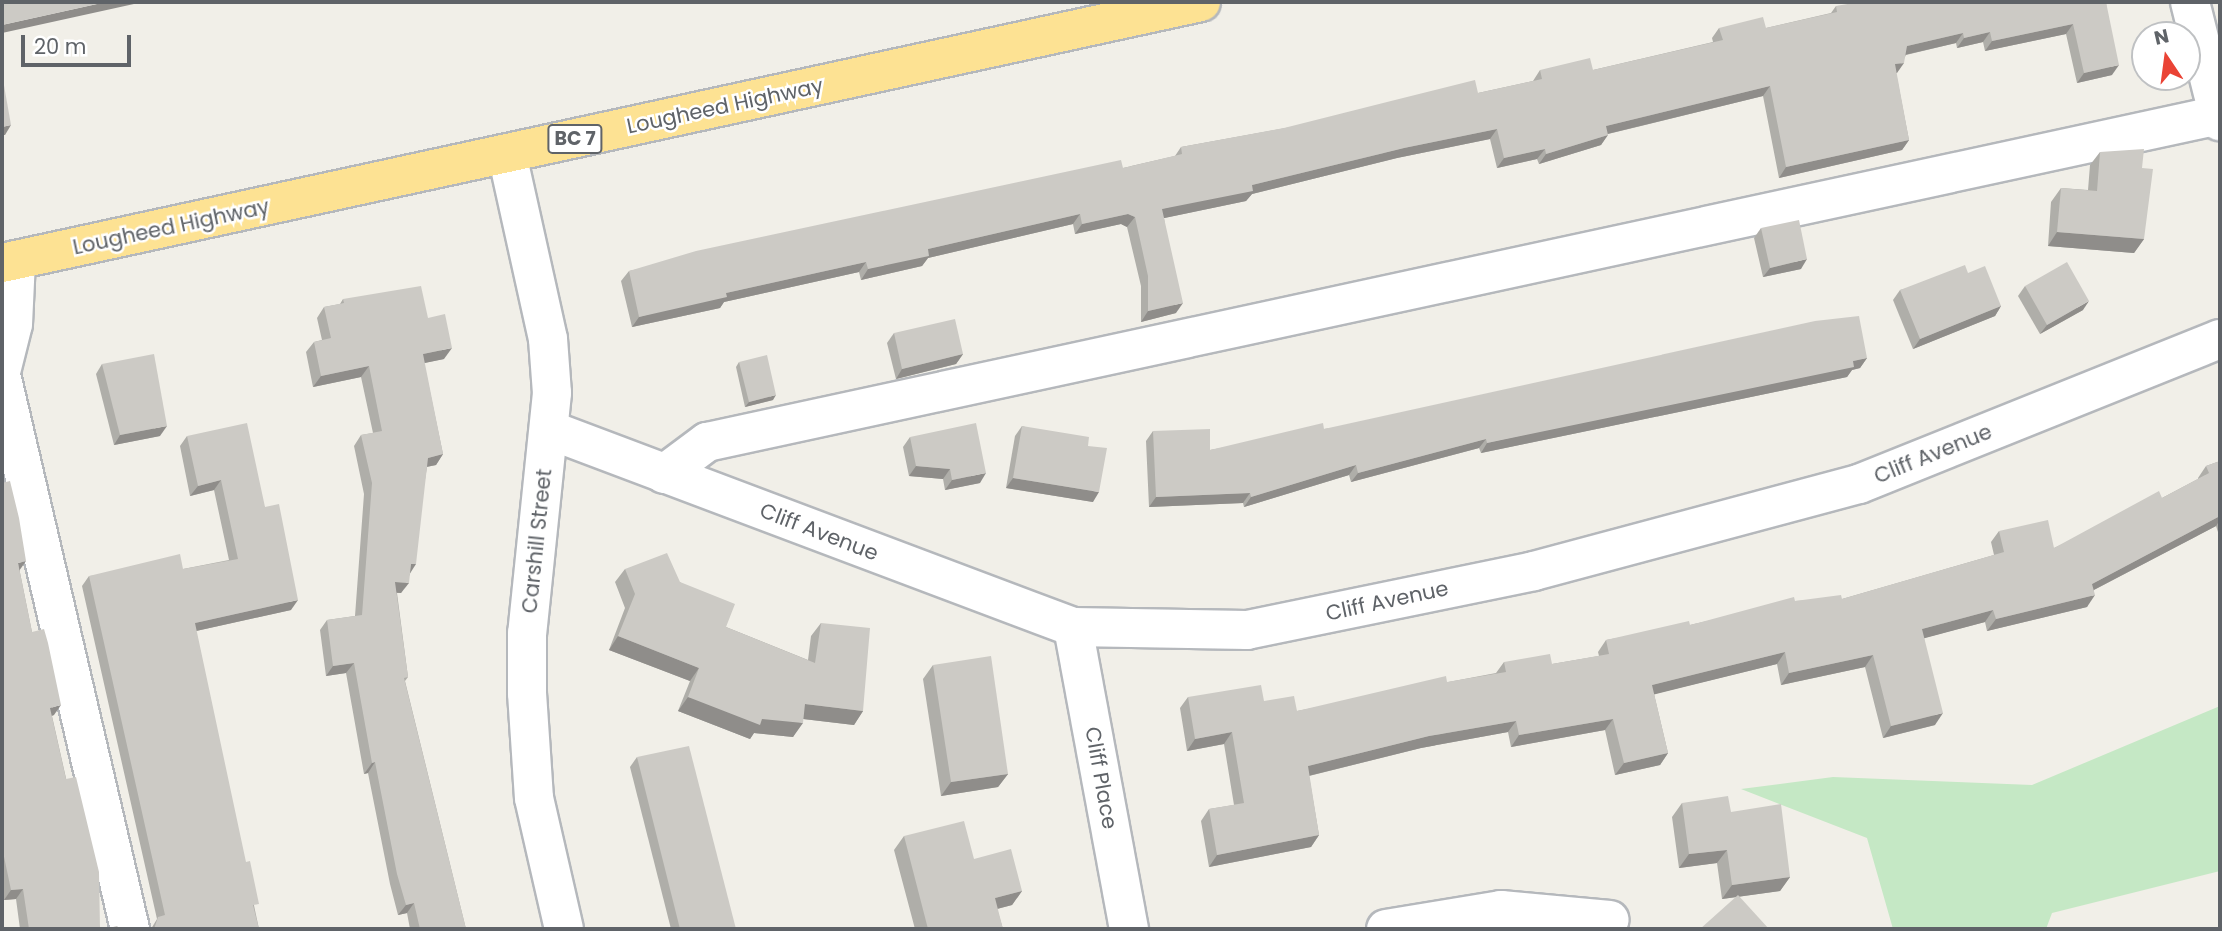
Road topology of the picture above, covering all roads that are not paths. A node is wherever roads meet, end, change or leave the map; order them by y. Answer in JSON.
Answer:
{"nodes":[{"id":1,"x":1201,"y":2,"type":"edge"},
{"id":2,"x":2190,"y":2,"type":"edge"},
{"id":3,"x":1132,"y":9,"type":"edge"},
{"id":4,"x":2220,"y":117,"type":"edge"},
{"id":5,"x":507,"y":155,"type":"junction"},
{"id":6,"x":9,"y":261,"type":"edge"},
{"id":7,"x":2220,"y":339,"type":"edge"},
{"id":8,"x":2,"y":368,"type":"edge"},
{"id":9,"x":2,"y":379,"type":"edge"},
{"id":10,"x":550,"y":430,"type":"junction"},
{"id":11,"x":664,"y":474,"type":"junction"},
{"id":12,"x":1073,"y":627,"type":"junction"},
{"id":13,"x":1610,"y":920,"type":"dead end"},
{"id":14,"x":130,"y":929,"type":"edge"},
{"id":15,"x":564,"y":929,"type":"edge"},
{"id":16,"x":1129,"y":929,"type":"edge"},
{"id":17,"x":1386,"y":929,"type":"edge"}],
"edges":[{"from":1,"to":3,"type":"highway","name":"Lougheed Highway","number":"BC 7"},
{"from":2,"to":4,"type":"street"},
{"from":3,"to":5,"type":"highway","name":"Lougheed Highway","number":"BC 7"},
{"from":4,"to":11,"type":"street"},
{"from":5,"to":6,"type":"highway","name":"Lougheed Highway","number":"BC 7"},
{"from":5,"to":10,"type":"street","name":"Carshill Street"},
{"from":6,"to":8,"type":"street"},
{"from":7,"to":12,"type":"street","name":"Cliff Avenue"},
{"from":9,"to":14,"type":"street"},
{"from":10,"to":11,"type":"street","name":"Cliff Avenue"},
{"from":10,"to":15,"type":"street","name":"Carshill Street"},
{"from":11,"to":12,"type":"street","name":"Cliff Avenue"},
{"from":12,"to":16,"type":"street","name":"Cliff Place"},
{"from":13,"to":17,"type":"street"}]}
